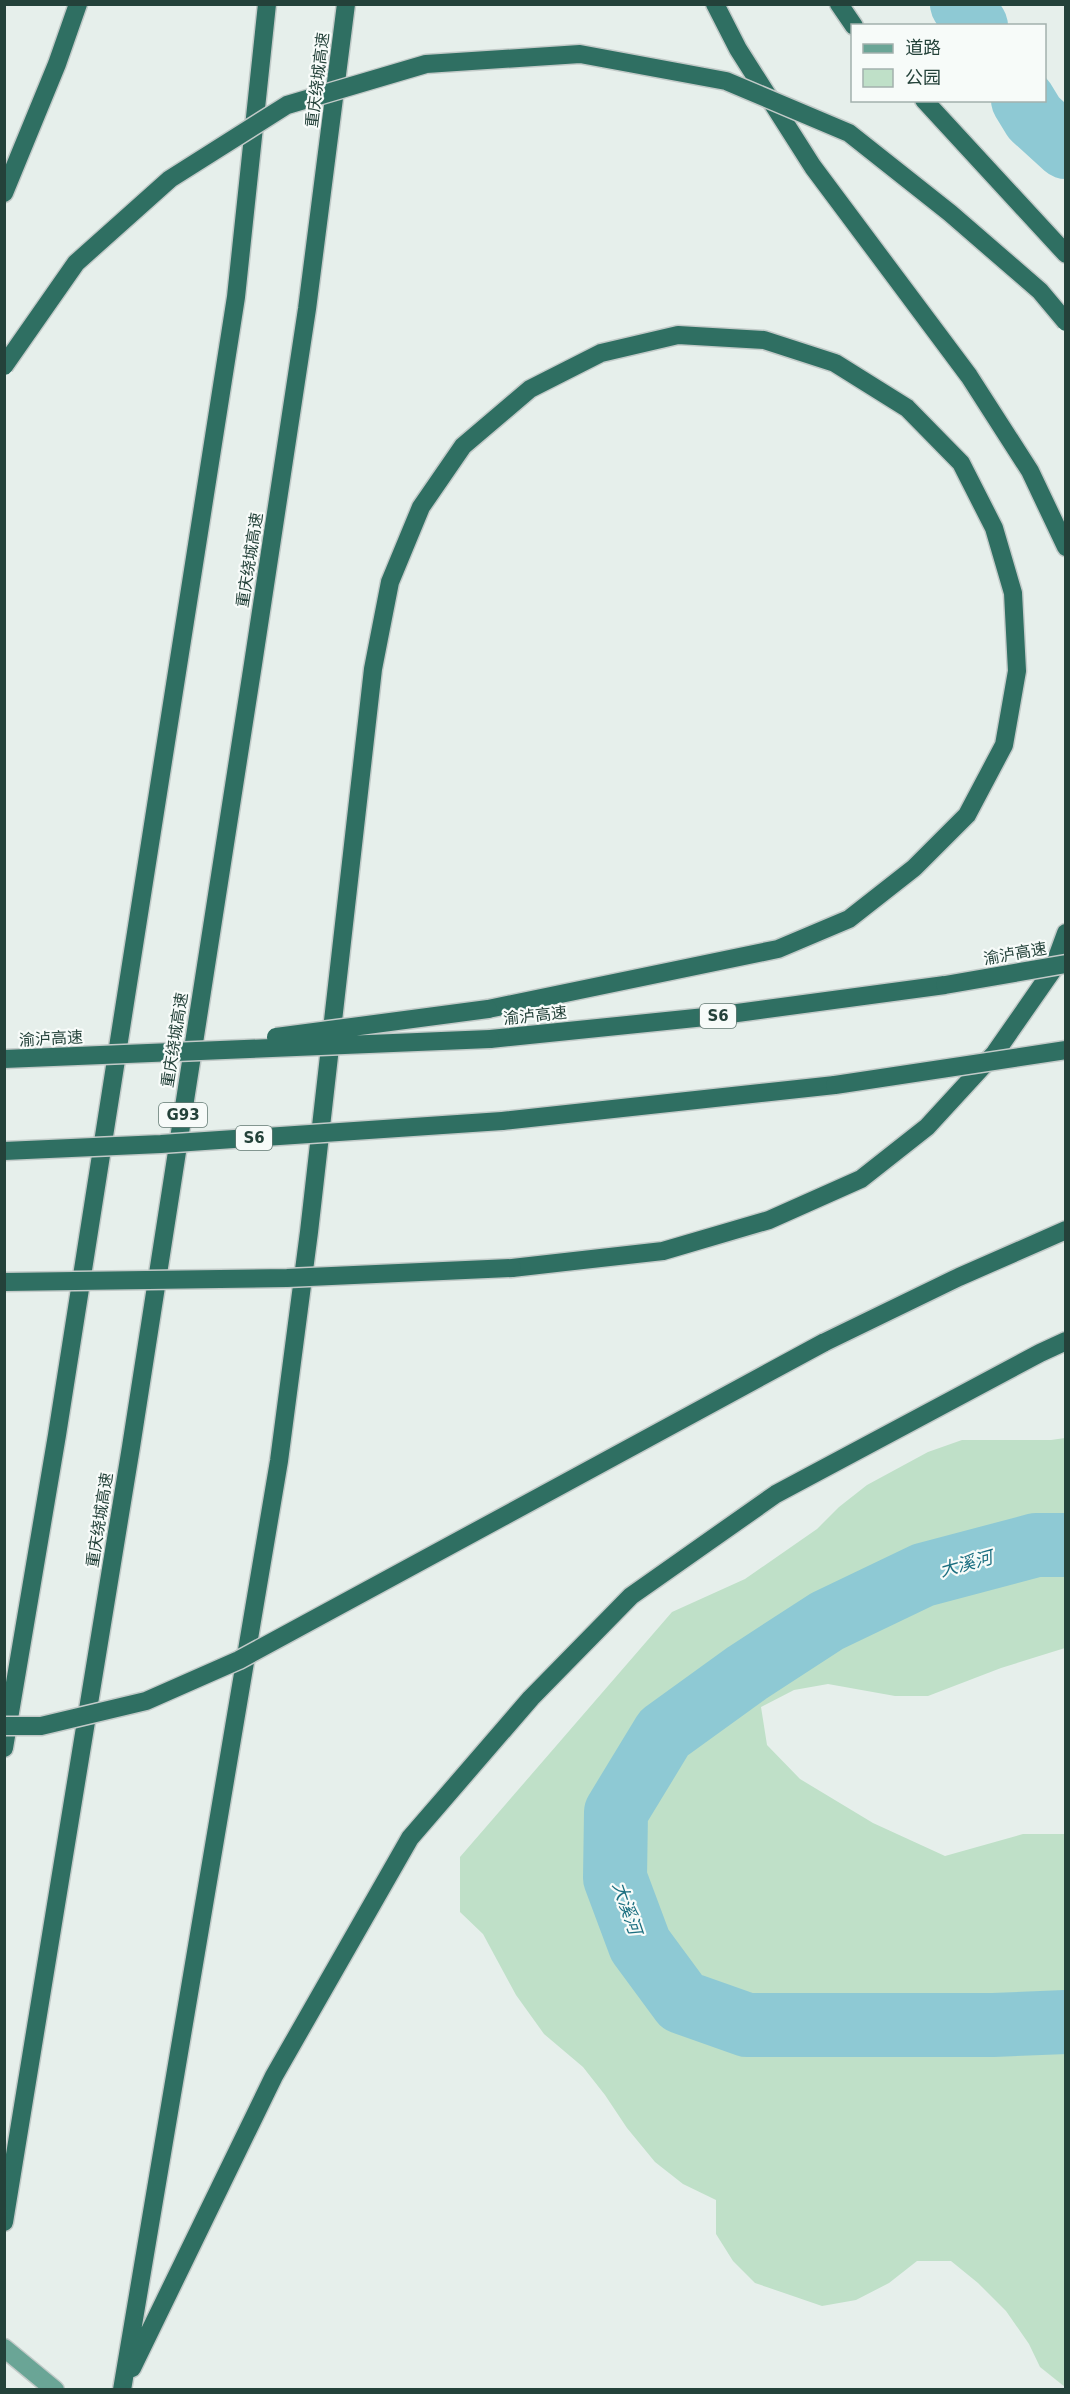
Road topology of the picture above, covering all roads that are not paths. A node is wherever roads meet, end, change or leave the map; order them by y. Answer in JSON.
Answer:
{"nodes":[{"id":1,"x":78,"y":4,"type":"edge"},
{"id":2,"x":267,"y":4,"type":"edge"},
{"id":3,"x":346,"y":4,"type":"edge"},
{"id":4,"x":715,"y":4,"type":"edge"},
{"id":5,"x":839,"y":4,"type":"edge"},
{"id":6,"x":853,"y":24,"type":"edge"},
{"id":7,"x":926,"y":102,"type":"edge"},
{"id":8,"x":4,"y":193,"type":"edge"},
{"id":9,"x":1065,"y":254,"type":"edge"},
{"id":10,"x":1065,"y":322,"type":"edge"},
{"id":11,"x":4,"y":366,"type":"edge"},
{"id":12,"x":1065,"y":547,"type":"edge"},
{"id":13,"x":1065,"y":933,"type":"edge"},
{"id":14,"x":1065,"y":963,"type":"edge"},
{"id":15,"x":1065,"y":1050,"type":"edge"},
{"id":16,"x":168,"y":1052,"type":"junction"},
{"id":17,"x":4,"y":1059,"type":"edge"},
{"id":18,"x":4,"y":1151,"type":"edge"},
{"id":19,"x":1065,"y":1230,"type":"edge"},
{"id":20,"x":4,"y":1282,"type":"edge"},
{"id":21,"x":1065,"y":1341,"type":"edge"},
{"id":22,"x":4,"y":1726,"type":"edge"},
{"id":23,"x":4,"y":1748,"type":"edge"},
{"id":24,"x":4,"y":2223,"type":"edge"},
{"id":25,"x":4,"y":2348,"type":"edge"},
{"id":26,"x":122,"y":2389,"type":"edge"},
{"id":27,"x":55,"y":2390,"type":"edge"}],
"edges":[{"from":1,"to":8,"type":"highway"},
{"from":2,"to":23,"type":"highway"},
{"from":3,"to":24,"type":"highway","name":"重庆绕城高速","number":"G93"},
{"from":4,"to":12,"type":"highway"},
{"from":5,"to":6,"type":"highway"},
{"from":7,"to":9,"type":"highway"},
{"from":10,"to":11,"type":"highway","bridge":true},
{"from":13,"to":20,"type":"highway","bridge":true},
{"from":14,"to":16,"type":"highway","name":"渝泸高速","number":"S6","bridge":true},
{"from":15,"to":18,"type":"highway","number":"S6","bridge":true},
{"from":16,"to":17,"type":"highway","name":"渝泸高速","number":"S6","bridge":true},
{"from":16,"to":26,"type":"highway","bridge":true},
{"from":19,"to":22,"type":"highway","bridge":true},
{"from":21,"to":26,"type":"highway"},
{"from":25,"to":27,"type":"main road"}]}
